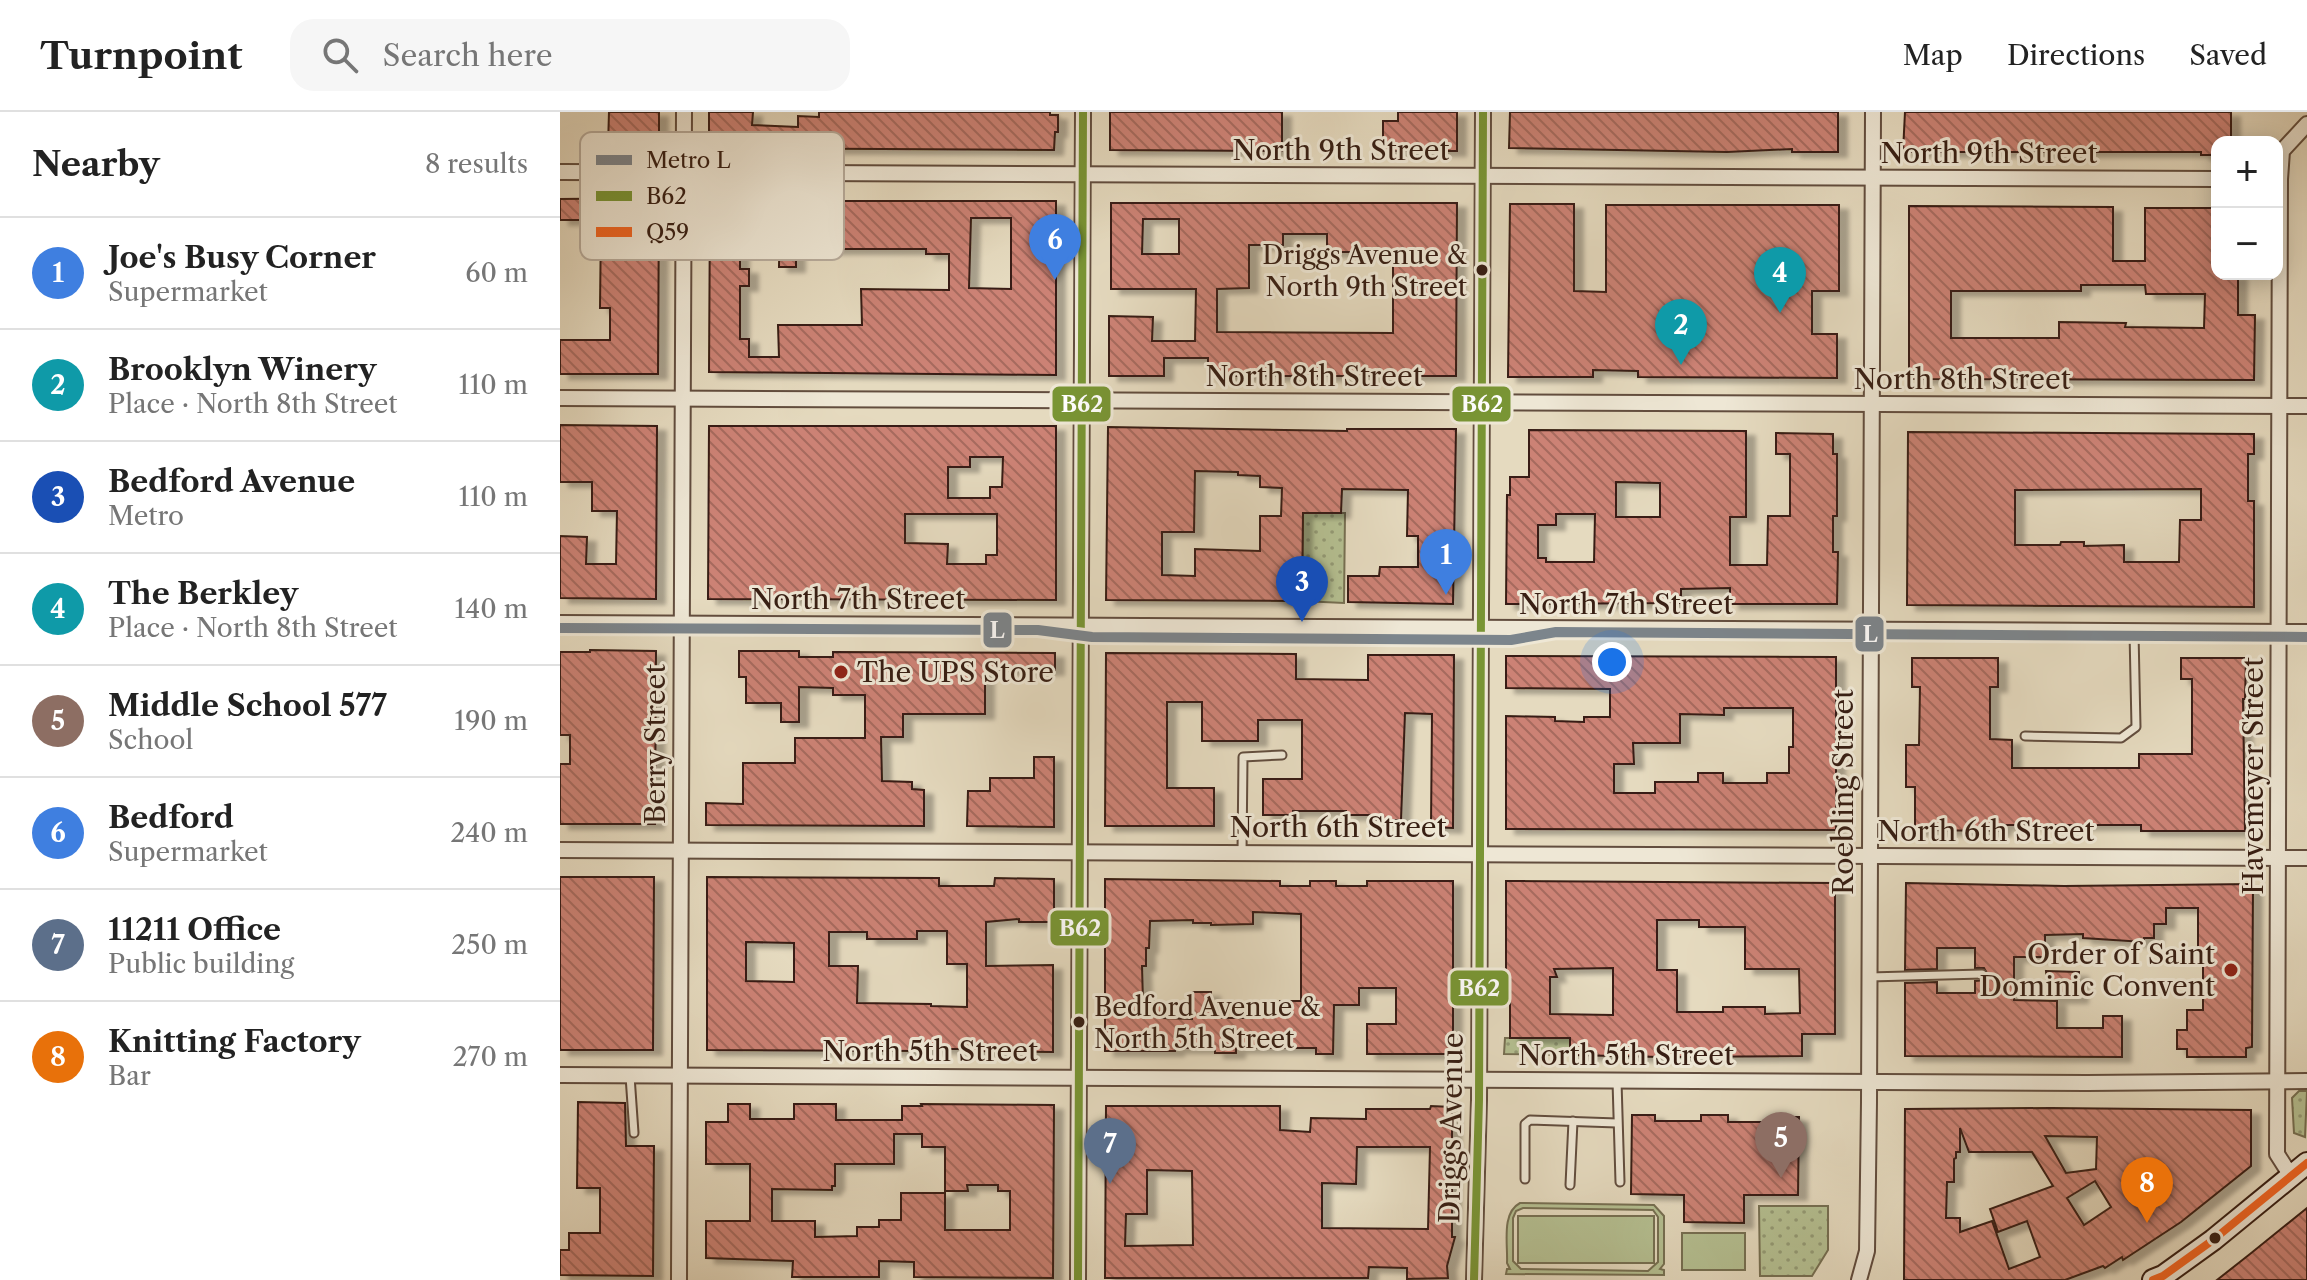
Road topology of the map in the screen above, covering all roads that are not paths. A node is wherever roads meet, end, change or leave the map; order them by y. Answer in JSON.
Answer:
{"nodes":[{"id":1,"x":1083,"y":112,"type":"edge"},
{"id":2,"x":1483,"y":112,"type":"edge"},
{"id":3,"x":1873,"y":112,"type":"edge"},
{"id":4,"x":2307,"y":124,"type":"edge"},
{"id":5,"x":2283,"y":150,"type":"edge"},
{"id":6,"x":560,"y":172,"type":"edge"},
{"id":7,"x":580,"y":172,"type":"edge"},
{"id":8,"x":844,"y":174,"type":"edge"},
{"id":9,"x":1083,"y":175,"type":"junction"},
{"id":10,"x":1482,"y":177,"type":"junction"},
{"id":11,"x":1873,"y":179,"type":"junction"},
{"id":12,"x":2211,"y":179,"type":"edge"},
{"id":13,"x":2279,"y":208,"type":"edge"},
{"id":14,"x":683,"y":260,"type":"edge"},
{"id":15,"x":560,"y":398,"type":"edge"},
{"id":16,"x":682,"y":398,"type":"junction"},
{"id":17,"x":1082,"y":401,"type":"junction"},
{"id":18,"x":1481,"y":402,"type":"junction"},
{"id":19,"x":1872,"y":404,"type":"junction"},
{"id":20,"x":2280,"y":406,"type":"junction"},
{"id":21,"x":2307,"y":406,"type":"edge"},
{"id":22,"x":560,"y":623,"type":"edge"},
{"id":23,"x":681,"y":624,"type":"junction"},
{"id":24,"x":1081,"y":626,"type":"junction"},
{"id":25,"x":1481,"y":629,"type":"junction"},
{"id":26,"x":1870,"y":631,"type":"junction"},
{"id":27,"x":2134,"y":632,"type":"junction"},
{"id":28,"x":2280,"y":632,"type":"junction"},
{"id":29,"x":2307,"y":632,"type":"edge"},
{"id":30,"x":2025,"y":736,"type":"dead end"},
{"id":31,"x":1282,"y":755,"type":"dead end"},
{"id":32,"x":560,"y":850,"type":"edge"},
{"id":33,"x":680,"y":851,"type":"junction"},
{"id":34,"x":1080,"y":853,"type":"junction"},
{"id":35,"x":1242,"y":853,"type":"junction"},
{"id":36,"x":1479,"y":853,"type":"junction"},
{"id":37,"x":1868,"y":856,"type":"junction"},
{"id":38,"x":2279,"y":858,"type":"junction"},
{"id":39,"x":2307,"y":858,"type":"edge"},
{"id":40,"x":1982,"y":974,"type":"dead end"},
{"id":41,"x":1869,"y":977,"type":"junction"},
{"id":42,"x":560,"y":1075,"type":"edge"},
{"id":43,"x":630,"y":1076,"type":"junction"},
{"id":44,"x":680,"y":1076,"type":"junction"},
{"id":45,"x":1079,"y":1078,"type":"junction"},
{"id":46,"x":1479,"y":1080,"type":"junction"},
{"id":47,"x":1617,"y":1081,"type":"junction"},
{"id":48,"x":2307,"y":1081,"type":"edge"},
{"id":49,"x":1869,"y":1082,"type":"junction"},
{"id":50,"x":2277,"y":1082,"type":"junction"},
{"id":51,"x":1573,"y":1121,"type":"junction"},
{"id":52,"x":1617,"y":1123,"type":"junction"},
{"id":53,"x":634,"y":1133,"type":"dead end"},
{"id":54,"x":2299,"y":1170,"type":"edge"},
{"id":55,"x":1525,"y":1179,"type":"dead end"},
{"id":56,"x":1620,"y":1182,"type":"dead end"},
{"id":57,"x":1570,"y":1185,"type":"dead end"},
{"id":58,"x":679,"y":1280,"type":"edge"},
{"id":59,"x":1078,"y":1280,"type":"edge"},
{"id":60,"x":1474,"y":1280,"type":"edge"},
{"id":61,"x":1859,"y":1280,"type":"edge"},
{"id":62,"x":2153,"y":1280,"type":"edge"}],
"edges":[{"from":1,"to":9,"type":"street"},
{"from":2,"to":10,"type":"street","name":"Driggs Avenue"},
{"from":3,"to":11,"type":"street","name":"Roebling Street"},
{"from":4,"to":5,"type":"street","name":"Havemeyer Street"},
{"from":6,"to":7,"type":"street","name":"North 9th Street"},
{"from":8,"to":9,"type":"street","name":"North 9th Street"},
{"from":9,"to":10,"type":"street","name":"North 9th Street"},
{"from":9,"to":17,"type":"street"},
{"from":10,"to":11,"type":"street","name":"North 9th Street"},
{"from":10,"to":18,"type":"street","name":"Driggs Avenue"},
{"from":11,"to":12,"type":"street","name":"North 9th Street"},
{"from":11,"to":19,"type":"street","name":"Roebling Street"},
{"from":13,"to":20,"type":"street","name":"Havemeyer Street"},
{"from":14,"to":16,"type":"street","name":"Berry Street"},
{"from":15,"to":16,"type":"street","name":"North 8th Street"},
{"from":16,"to":17,"type":"street","name":"North 8th Street"},
{"from":16,"to":23,"type":"street","name":"Berry Street"},
{"from":17,"to":18,"type":"street","name":"North 8th Street"},
{"from":17,"to":24,"type":"street"},
{"from":18,"to":19,"type":"street","name":"North 8th Street"},
{"from":18,"to":25,"type":"street","name":"Driggs Avenue"},
{"from":19,"to":20,"type":"street","name":"North 8th Street"},
{"from":19,"to":26,"type":"street","name":"Roebling Street"},
{"from":20,"to":21,"type":"street","name":"North 8th Street"},
{"from":20,"to":28,"type":"street","name":"Havemeyer Street"},
{"from":22,"to":23,"type":"street","name":"North 7th Street"},
{"from":23,"to":24,"type":"street","name":"North 7th Street"},
{"from":23,"to":33,"type":"street","name":"Berry Street"},
{"from":24,"to":25,"type":"street","name":"North 7th Street"},
{"from":24,"to":34,"type":"street"},
{"from":25,"to":26,"type":"street","name":"North 7th Street"},
{"from":25,"to":36,"type":"street","name":"Driggs Avenue"},
{"from":26,"to":27,"type":"street","name":"North 7th Street"},
{"from":26,"to":37,"type":"street","name":"Roebling Street"},
{"from":27,"to":28,"type":"street","name":"North 7th Street"},
{"from":27,"to":30,"type":"lane"},
{"from":28,"to":29,"type":"street","name":"North 7th Street"},
{"from":28,"to":38,"type":"street","name":"Havemeyer Street"},
{"from":31,"to":35,"type":"lane"},
{"from":32,"to":33,"type":"street","name":"North 6th Street"},
{"from":33,"to":34,"type":"street","name":"North 6th Street"},
{"from":33,"to":44,"type":"street","name":"Berry Street"},
{"from":34,"to":35,"type":"street","name":"North 6th Street"},
{"from":34,"to":45,"type":"street"},
{"from":35,"to":36,"type":"street","name":"North 6th Street"},
{"from":36,"to":37,"type":"street","name":"North 6th Street"},
{"from":36,"to":46,"type":"street","name":"Driggs Avenue"},
{"from":37,"to":38,"type":"street","name":"North 6th Street"},
{"from":37,"to":41,"type":"street","name":"Roebling Street"},
{"from":38,"to":39,"type":"street","name":"North 6th Street"},
{"from":38,"to":50,"type":"street","name":"Havemeyer Street"},
{"from":40,"to":41,"type":"lane"},
{"from":41,"to":49,"type":"street","name":"Roebling Street"},
{"from":42,"to":43,"type":"street","name":"North 5th Street"},
{"from":43,"to":44,"type":"street","name":"North 5th Street"},
{"from":43,"to":53,"type":"lane"},
{"from":44,"to":45,"type":"street","name":"North 5th Street"},
{"from":44,"to":58,"type":"street","name":"Berry Street"},
{"from":45,"to":46,"type":"street","name":"North 5th Street"},
{"from":45,"to":59,"type":"street"},
{"from":46,"to":47,"type":"street","name":"North 5th Street"},
{"from":46,"to":60,"type":"street","name":"Driggs Avenue"},
{"from":47,"to":49,"type":"street","name":"North 5th Street"},
{"from":47,"to":52,"type":"lane"},
{"from":48,"to":50,"type":"street","name":"North 5th Street"},
{"from":49,"to":50,"type":"street","name":"North 5th Street"},
{"from":49,"to":61,"type":"street","name":"Roebling Street"},
{"from":50,"to":54,"type":"street","name":"Havemeyer Street"},
{"from":51,"to":52,"type":"lane"},
{"from":51,"to":55,"type":"lane"},
{"from":51,"to":57,"type":"lane"},
{"from":52,"to":56,"type":"lane"},
{"from":54,"to":62,"type":"main road"}]}
